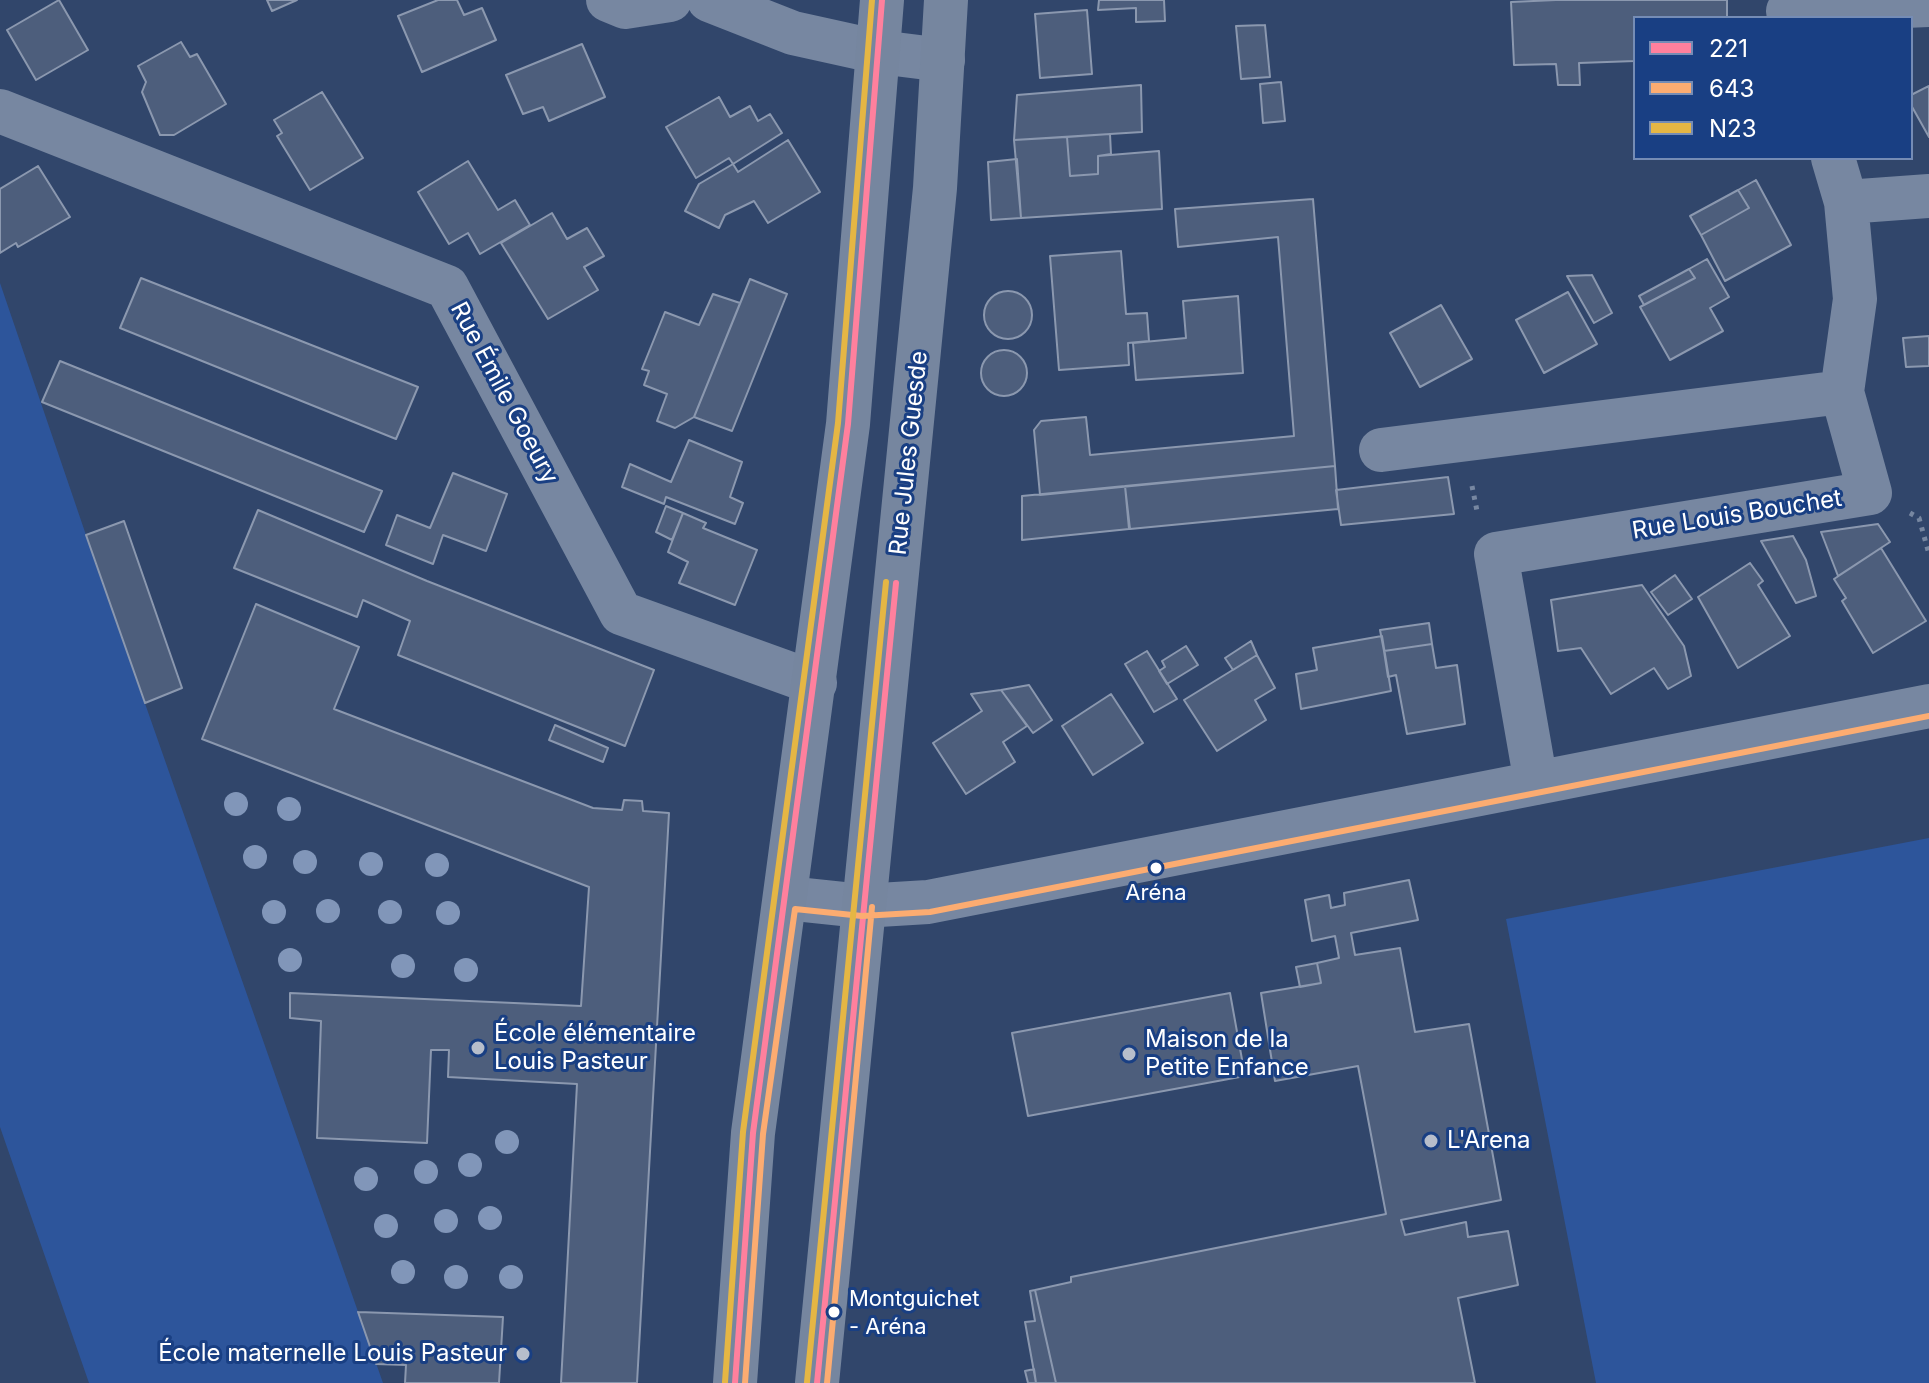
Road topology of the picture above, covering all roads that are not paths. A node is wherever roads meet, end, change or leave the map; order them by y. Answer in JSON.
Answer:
{"nodes":[{"id":1,"x":608,"y":0,"type":"edge"},
{"id":2,"x":670,"y":0,"type":"edge"},
{"id":3,"x":709,"y":0,"type":"edge"},
{"id":4,"x":882,"y":0,"type":"edge"},
{"id":5,"x":946,"y":0,"type":"edge"},
{"id":6,"x":1929,"y":5,"type":"edge"},
{"id":7,"x":1788,"y":10,"type":"edge"},
{"id":8,"x":762,"y":11,"type":"edge"},
{"id":9,"x":879,"y":52,"type":"junction"},
{"id":10,"x":943,"y":60,"type":"junction"},
{"id":11,"x":0,"y":111,"type":"edge"},
{"id":12,"x":1834,"y":160,"type":"edge"},
{"id":13,"x":1929,"y":196,"type":"edge"},
{"id":14,"x":1846,"y":202,"type":"junction"},
{"id":15,"x":1842,"y":392,"type":"junction"},
{"id":16,"x":1381,"y":450,"type":"dead end"},
{"id":17,"x":815,"y":683,"type":"junction"},
{"id":18,"x":1929,"y":706,"type":"edge"},
{"id":19,"x":1536,"y":783,"type":"junction"},
{"id":20,"x":786,"y":898,"type":"junction"},
{"id":21,"x":862,"y":906,"type":"junction"},
{"id":22,"x":735,"y":1383,"type":"edge"},
{"id":23,"x":817,"y":1383,"type":"edge"}],
"edges":[{"from":1,"to":2,"type":"street"},
{"from":3,"to":8,"type":"street"},
{"from":4,"to":9,"type":"main road"},
{"from":5,"to":10,"type":"main road","name":"Rue Jules Guesde"},
{"from":6,"to":7,"type":"street"},
{"from":8,"to":9,"type":"street"},
{"from":9,"to":10,"type":"street"},
{"from":9,"to":17,"type":"main road"},
{"from":10,"to":21,"type":"main road","name":"Rue Jules Guesde"},
{"from":11,"to":17,"type":"street","name":"Rue Émile Goeury"},
{"from":12,"to":14,"type":"street","name":"Rue Louis Bouchet"},
{"from":13,"to":14,"type":"street"},
{"from":14,"to":15,"type":"street","name":"Rue Louis Bouchet"},
{"from":15,"to":16,"type":"street"},
{"from":15,"to":19,"type":"street","name":"Rue Louis Bouchet"},
{"from":17,"to":20,"type":"main road"},
{"from":18,"to":19,"type":"street"},
{"from":19,"to":21,"type":"street"},
{"from":20,"to":21,"type":"street"},
{"from":20,"to":22,"type":"main road"},
{"from":21,"to":23,"type":"main road","name":"Rue Jules Guesde"}]}
